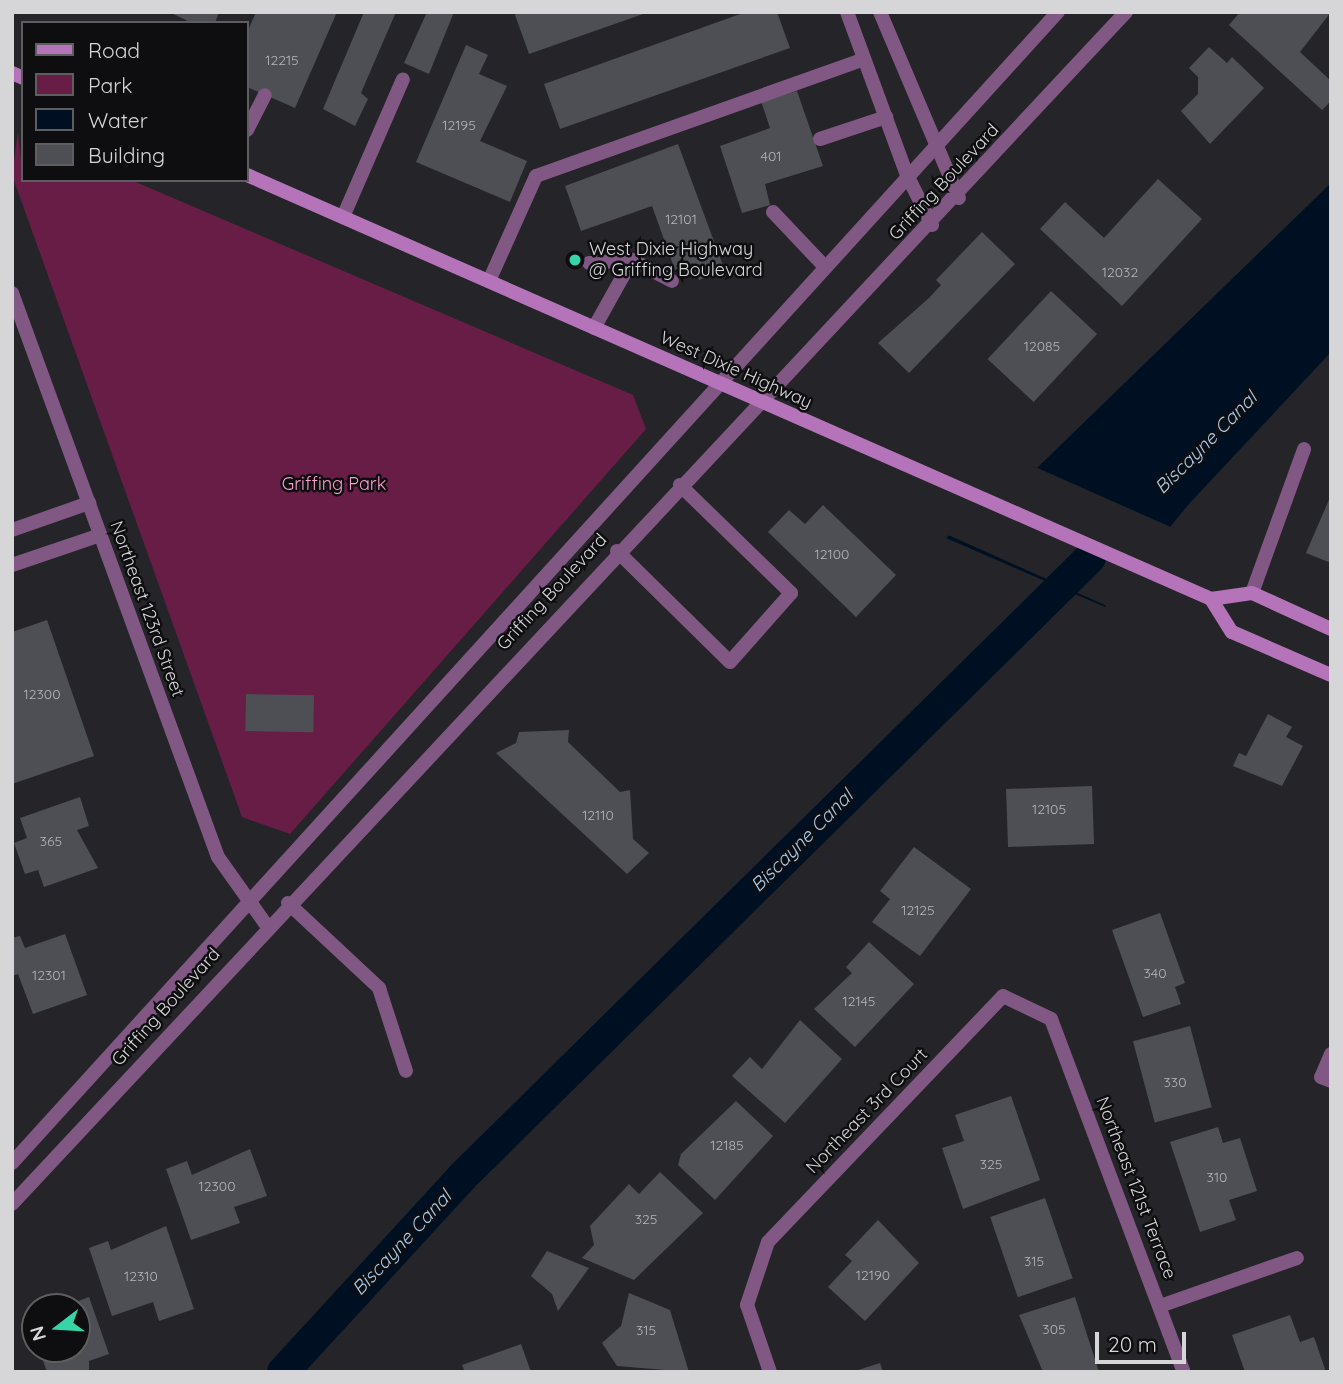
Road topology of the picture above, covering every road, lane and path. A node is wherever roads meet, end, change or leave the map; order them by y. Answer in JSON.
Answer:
{"nodes":[{"id":1,"x":847,"y":12,"type":"edge"},
{"id":2,"x":880,"y":12,"type":"edge"},
{"id":3,"x":1058,"y":12,"type":"edge"},
{"id":4,"x":1126,"y":12,"type":"edge"},
{"id":5,"x":864,"y":59,"type":"junction"},
{"id":6,"x":403,"y":79,"type":"dead end"},
{"id":7,"x":265,"y":95,"type":"dead end"},
{"id":8,"x":886,"y":117,"type":"junction"},
{"id":9,"x":248,"y":128,"type":"edge"},
{"id":10,"x":820,"y":139,"type":"dead end"},
{"id":11,"x":933,"y":146,"type":"junction"},
{"id":12,"x":248,"y":175,"type":"edge"},
{"id":13,"x":906,"y":175,"type":"junction"},
{"id":14,"x":959,"y":198,"type":"junction"},
{"id":15,"x":773,"y":212,"type":"dead end"},
{"id":16,"x":342,"y":217,"type":"junction"},
{"id":17,"x":932,"y":225,"type":"junction"},
{"id":18,"x":632,"y":260,"type":"junction"},
{"id":19,"x":589,"y":263,"type":"dead end"},
{"id":20,"x":824,"y":265,"type":"junction"},
{"id":21,"x":489,"y":281,"type":"junction"},
{"id":22,"x":671,"y":281,"type":"dead end"},
{"id":23,"x":12,"y":293,"type":"edge"},
{"id":24,"x":594,"y":328,"type":"junction"},
{"id":25,"x":717,"y":384,"type":"junction"},
{"id":26,"x":757,"y":401,"type":"junction"},
{"id":27,"x":1304,"y":449,"type":"dead end"},
{"id":28,"x":680,"y":485,"type":"junction"},
{"id":29,"x":89,"y":503,"type":"junction"},
{"id":30,"x":12,"y":530,"type":"edge"},
{"id":31,"x":100,"y":535,"type":"junction"},
{"id":32,"x":617,"y":551,"type":"junction"},
{"id":33,"x":12,"y":565,"type":"edge"},
{"id":34,"x":1252,"y":593,"type":"junction"},
{"id":35,"x":1211,"y":600,"type":"junction"},
{"id":36,"x":1331,"y":629,"type":"edge"},
{"id":37,"x":1331,"y":676,"type":"edge"},
{"id":38,"x":288,"y":904,"type":"junction"},
{"id":39,"x":248,"y":905,"type":"junction"},
{"id":40,"x":267,"y":926,"type":"junction"},
{"id":41,"x":1051,"y":1019,"type":"joint"},
{"id":42,"x":1331,"y":1054,"type":"edge"},
{"id":43,"x":406,"y":1071,"type":"dead end"},
{"id":44,"x":1331,"y":1081,"type":"edge"},
{"id":45,"x":12,"y":1163,"type":"edge"},
{"id":46,"x":12,"y":1204,"type":"edge"},
{"id":47,"x":1297,"y":1258,"type":"dead end"},
{"id":48,"x":1160,"y":1306,"type":"junction"},
{"id":49,"x":770,"y":1372,"type":"edge"},
{"id":50,"x":1184,"y":1372,"type":"edge"}],
"edges":[{"from":1,"to":5,"type":"street"},
{"from":2,"to":11,"type":"street"},
{"from":3,"to":11,"type":"street","name":"Griffing Boulevard"},
{"from":4,"to":14,"type":"street","name":"Griffing Boulevard"},
{"from":5,"to":8,"type":"street"},
{"from":5,"to":21,"type":"street"},
{"from":6,"to":16,"type":"street"},
{"from":7,"to":9,"type":"street"},
{"from":8,"to":10,"type":"street"},
{"from":8,"to":13,"type":"street"},
{"from":11,"to":13,"type":"street","name":"Griffing Boulevard"},
{"from":11,"to":14,"type":"street"},
{"from":12,"to":16,"type":"main road","name":"West Dixie Highway"},
{"from":13,"to":17,"type":"street"},
{"from":13,"to":20,"type":"street","name":"Griffing Boulevard"},
{"from":14,"to":17,"type":"street","name":"Griffing Boulevard"},
{"from":15,"to":20,"type":"street"},
{"from":16,"to":21,"type":"main road","name":"West Dixie Highway"},
{"from":17,"to":26,"type":"street","name":"Griffing Boulevard"},
{"from":18,"to":19,"type":"street"},
{"from":18,"to":22,"type":"street"},
{"from":18,"to":24,"type":"street"},
{"from":20,"to":25,"type":"street","name":"Griffing Boulevard"},
{"from":21,"to":24,"type":"main road","name":"West Dixie Highway"},
{"from":23,"to":29,"type":"street","name":"Northeast 123rd Street"},
{"from":24,"to":25,"type":"main road","name":"West Dixie Highway"},
{"from":25,"to":26,"type":"main road","name":"West Dixie Highway"},
{"from":25,"to":39,"type":"street","name":"Griffing Boulevard"},
{"from":26,"to":28,"type":"street","name":"Griffing Boulevard"},
{"from":26,"to":35,"type":"main road","name":"West Dixie Highway"},
{"from":27,"to":34,"type":"street"},
{"from":28,"to":32,"type":"street","name":"Griffing Boulevard"},
{"from":28,"to":32,"type":"street"},
{"from":29,"to":30,"type":"street"},
{"from":29,"to":31,"type":"street","name":"Northeast 123rd Street"},
{"from":31,"to":33,"type":"street"},
{"from":31,"to":39,"type":"street","name":"Northeast 123rd Street"},
{"from":32,"to":38,"type":"street","name":"Griffing Boulevard"},
{"from":34,"to":35,"type":"main road"},
{"from":34,"to":36,"type":"main road"},
{"from":35,"to":37,"type":"main road"},
{"from":38,"to":40,"type":"street","name":"Griffing Boulevard"},
{"from":38,"to":43,"type":"street"},
{"from":39,"to":40,"type":"street","name":"Northeast 123rd Street"},
{"from":39,"to":45,"type":"street","name":"Griffing Boulevard"},
{"from":40,"to":46,"type":"street","name":"Griffing Boulevard"},
{"from":41,"to":48,"type":"street","name":"Northeast 121st Terrace"},
{"from":41,"to":49,"type":"street","name":"Northeast 3rd Court"},
{"from":42,"to":44,"type":"street"},
{"from":47,"to":48,"type":"street"},
{"from":48,"to":50,"type":"street","name":"Northeast 121st Terrace"}]}
